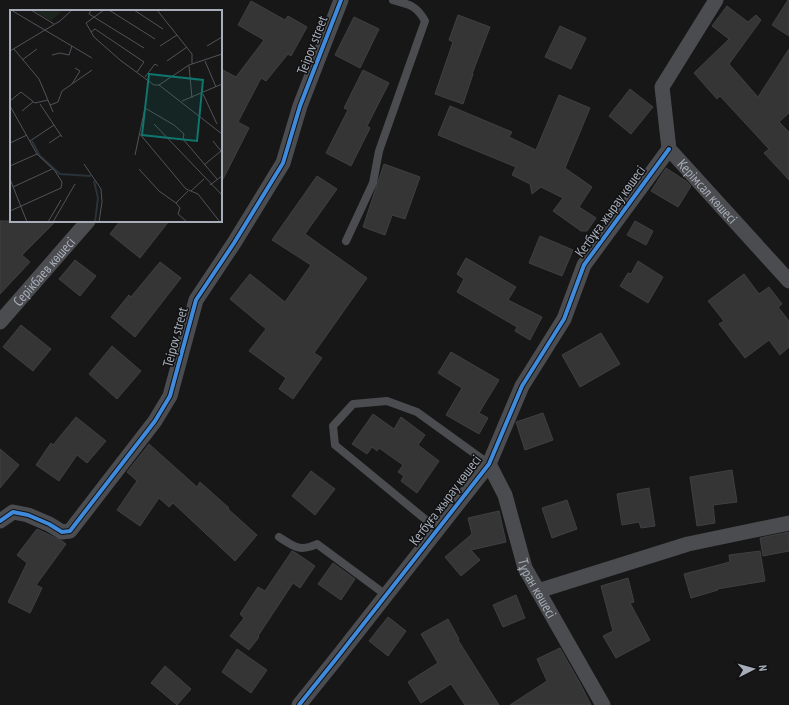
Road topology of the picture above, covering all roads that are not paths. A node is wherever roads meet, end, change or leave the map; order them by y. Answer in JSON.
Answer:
{"nodes":[{"id":1,"x":342,"y":0,"type":"edge"},
{"id":2,"x":393,"y":0,"type":"edge"},
{"id":3,"x":716,"y":0,"type":"edge"},
{"id":4,"x":668,"y":149,"type":"junction"},
{"id":5,"x":87,"y":222,"type":"edge"},
{"id":6,"x":346,"y":241,"type":"dead end"},
{"id":7,"x":789,"y":281,"type":"edge"},
{"id":8,"x":0,"y":322,"type":"edge"},
{"id":9,"x":489,"y":464,"type":"junction"},
{"id":10,"x":0,"y":521,"type":"edge"},
{"id":11,"x":789,"y":523,"type":"edge"},
{"id":12,"x":438,"y":529,"type":"junction"},
{"id":13,"x":279,"y":537,"type":"dead end"},
{"id":14,"x":538,"y":591,"type":"junction"},
{"id":15,"x":386,"y":595,"type":"junction"},
{"id":16,"x":299,"y":705,"type":"edge"},
{"id":17,"x":602,"y":705,"type":"edge"}],
"edges":[{"from":1,"to":10,"type":"street","name":"Teipov street"},
{"from":2,"to":6,"type":"lane"},
{"from":3,"to":4,"type":"street","name":"Керімсал көшесі"},
{"from":4,"to":7,"type":"street","name":"Керімсал көшесі"},
{"from":4,"to":9,"type":"street","name":"Кетбұға жырау көшесі"},
{"from":5,"to":8,"type":"street","name":"Серікбаев көшесі"},
{"from":9,"to":12,"type":"street","name":"Кетбұға жырау көшесі"},
{"from":9,"to":12,"type":"lane"},
{"from":9,"to":14,"type":"street","name":"Тұран көшесі"},
{"from":11,"to":14,"type":"street"},
{"from":12,"to":15,"type":"street","name":"Кетбұға жырау көшесі"},
{"from":13,"to":15,"type":"lane"},
{"from":14,"to":17,"type":"street","name":"Тұран көшесі"},
{"from":15,"to":16,"type":"street","name":"Кетбұға жырау көшесі"}]}
